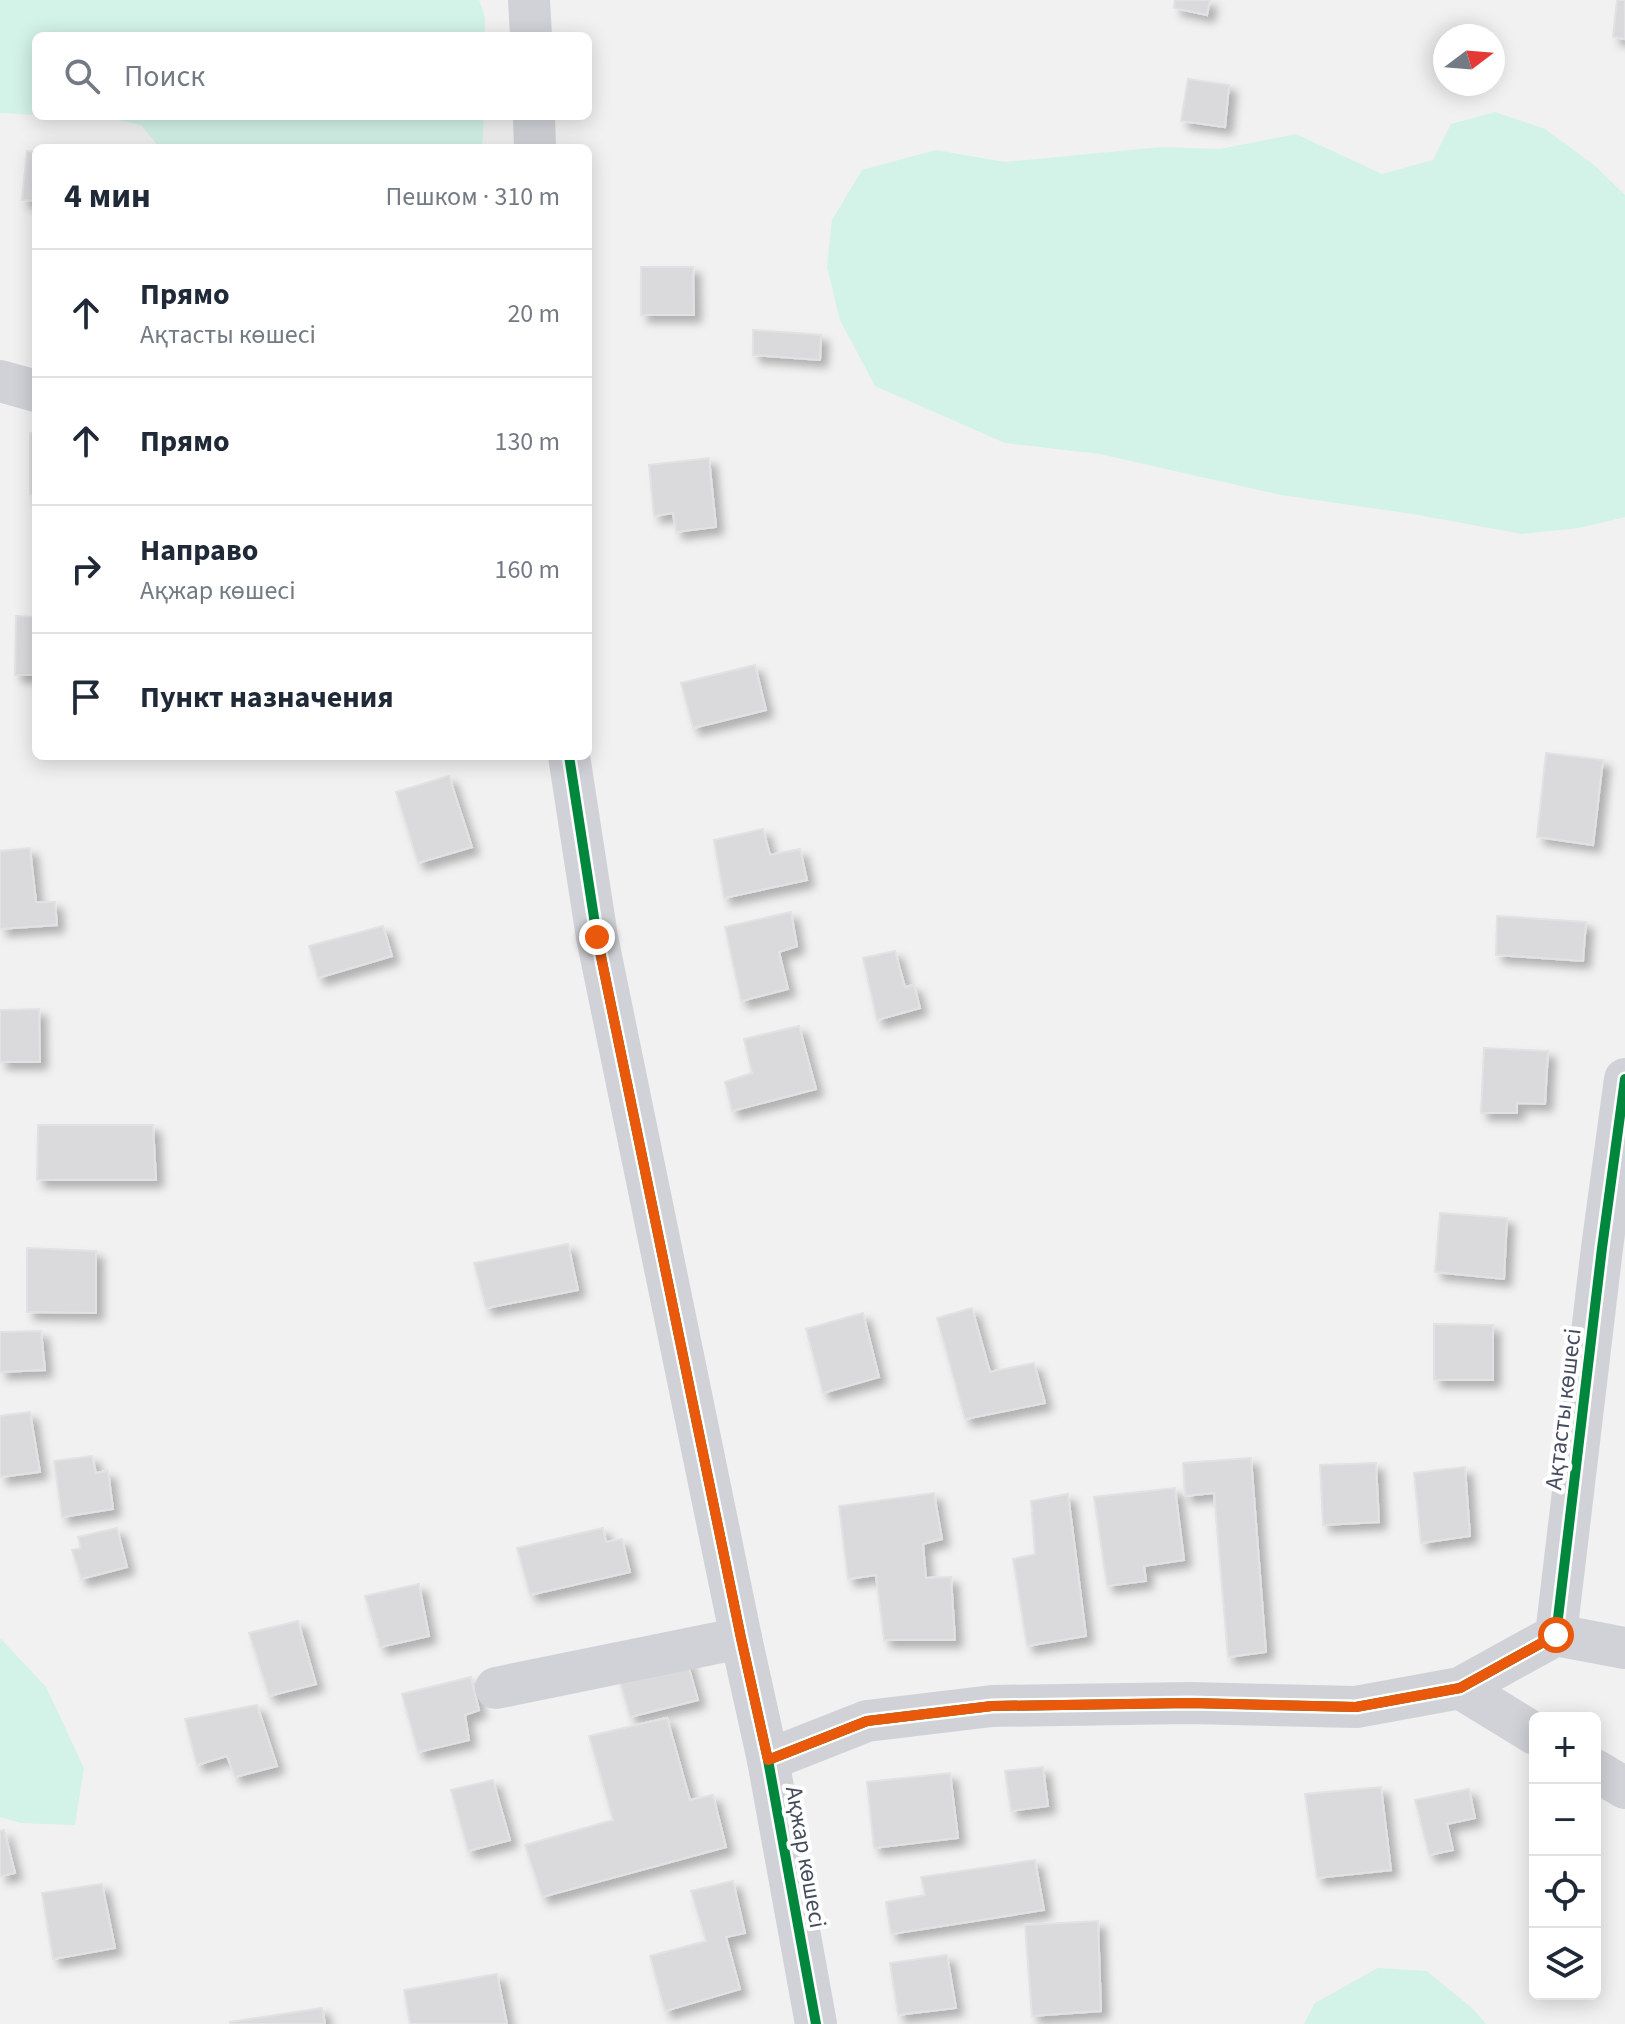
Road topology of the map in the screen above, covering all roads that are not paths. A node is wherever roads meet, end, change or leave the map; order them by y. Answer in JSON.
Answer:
{"nodes":[{"id":1,"x":529,"y":0,"type":"edge"},
{"id":2,"x":531,"y":32,"type":"edge"},
{"id":3,"x":534,"y":120,"type":"edge"},
{"id":4,"x":535,"y":144,"type":"edge"},
{"id":5,"x":0,"y":381,"type":"edge"},
{"id":6,"x":32,"y":390,"type":"edge"},
{"id":7,"x":570,"y":760,"type":"edge"},
{"id":8,"x":1625,"y":1079,"type":"edge"},
{"id":9,"x":1556,"y":1635,"type":"junction"},
{"id":10,"x":741,"y":1638,"type":"junction"},
{"id":11,"x":1625,"y":1648,"type":"edge"},
{"id":12,"x":496,"y":1688,"type":"dead end"},
{"id":13,"x":1460,"y":1688,"type":"junction"},
{"id":14,"x":1529,"y":1730,"type":"edge"},
{"id":15,"x":768,"y":1760,"type":"junction"},
{"id":16,"x":1601,"y":1774,"type":"edge"},
{"id":17,"x":1625,"y":1788,"type":"edge"},
{"id":18,"x":814,"y":2023,"type":"edge"}],
"edges":[{"from":1,"to":2,"type":"street"},
{"from":3,"to":4,"type":"street"},
{"from":5,"to":6,"type":"street"},
{"from":7,"to":10,"type":"street","name":"Ақжар көшесі"},
{"from":8,"to":9,"type":"street","name":"Ақтасты көшесі"},
{"from":9,"to":11,"type":"street"},
{"from":9,"to":13,"type":"street"},
{"from":10,"to":12,"type":"street"},
{"from":10,"to":15,"type":"street","name":"Ақжар көшесі"},
{"from":13,"to":14,"type":"street"},
{"from":13,"to":15,"type":"street"},
{"from":15,"to":18,"type":"street","name":"Ақжар көшесі"},
{"from":16,"to":17,"type":"street"}]}
